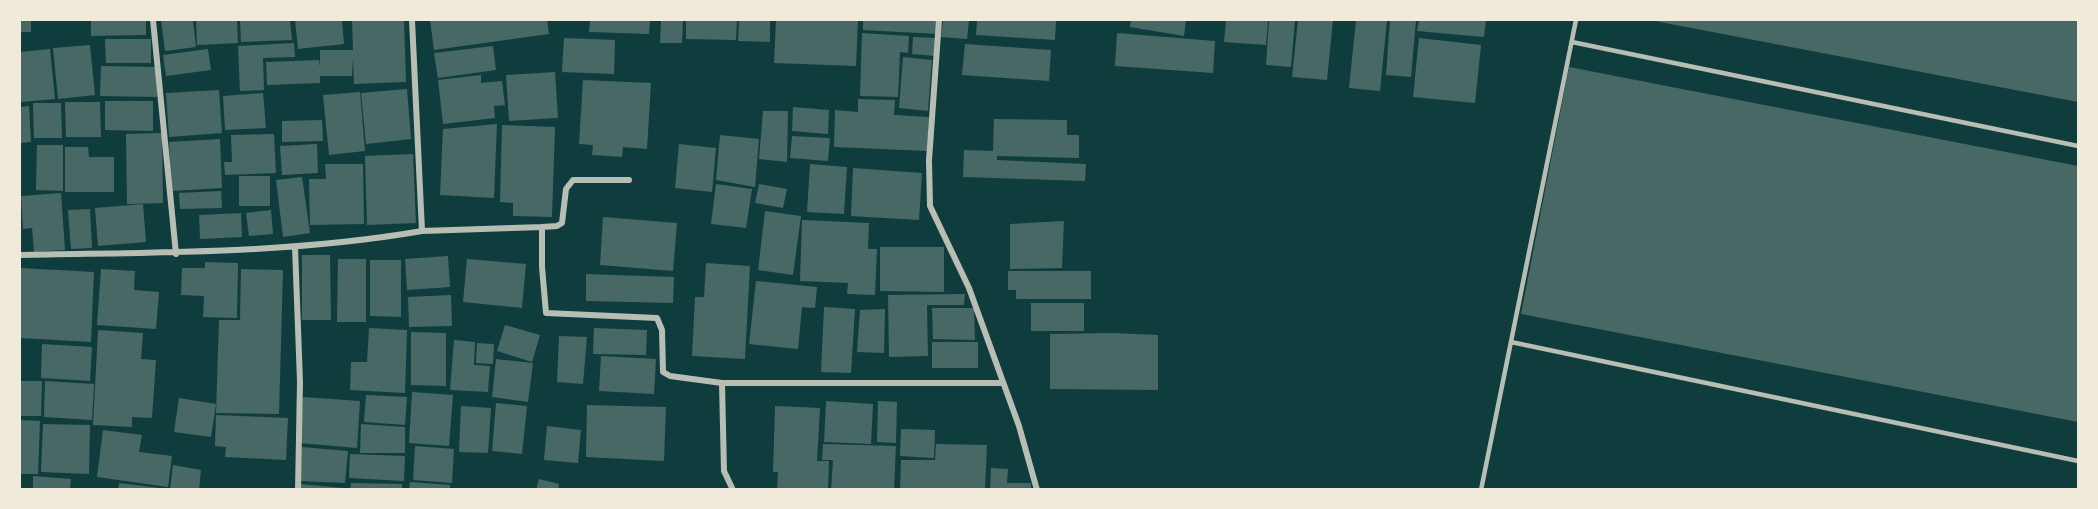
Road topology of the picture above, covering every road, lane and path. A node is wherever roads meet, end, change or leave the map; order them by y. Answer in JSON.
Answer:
{"nodes":[{"id":1,"x":153,"y":20,"type":"edge"},
{"id":2,"x":412,"y":20,"type":"edge"},
{"id":3,"x":939,"y":20,"type":"edge"},
{"id":4,"x":1576,"y":20,"type":"edge"},
{"id":5,"x":1572,"y":42,"type":"junction"},
{"id":6,"x":2079,"y":146,"type":"edge"},
{"id":7,"x":629,"y":180,"type":"dead end"},
{"id":8,"x":542,"y":227,"type":"junction"},
{"id":9,"x":422,"y":231,"type":"junction"},
{"id":10,"x":295,"y":247,"type":"junction"},
{"id":11,"x":176,"y":254,"type":"junction"},
{"id":12,"x":20,"y":255,"type":"edge"},
{"id":13,"x":1511,"y":342,"type":"junction"},
{"id":14,"x":722,"y":383,"type":"junction"},
{"id":15,"x":1004,"y":383,"type":"junction"},
{"id":16,"x":2079,"y":461,"type":"edge"},
{"id":17,"x":298,"y":489,"type":"edge"},
{"id":18,"x":733,"y":489,"type":"edge"},
{"id":19,"x":1037,"y":489,"type":"edge"},
{"id":20,"x":1481,"y":489,"type":"edge"}],
"edges":[{"from":1,"to":11,"type":"street"},
{"from":2,"to":9,"type":"street"},
{"from":3,"to":15,"type":"street"},
{"from":4,"to":5,"type":"lane"},
{"from":5,"to":6,"type":"lane"},
{"from":5,"to":13,"type":"lane"},
{"from":7,"to":8,"type":"street"},
{"from":8,"to":9,"type":"street"},
{"from":8,"to":14,"type":"street"},
{"from":9,"to":10,"type":"street"},
{"from":10,"to":11,"type":"street"},
{"from":10,"to":17,"type":"street"},
{"from":11,"to":12,"type":"street"},
{"from":13,"to":16,"type":"lane"},
{"from":13,"to":20,"type":"lane"},
{"from":14,"to":15,"type":"street"},
{"from":14,"to":18,"type":"street"},
{"from":15,"to":19,"type":"street"}]}
